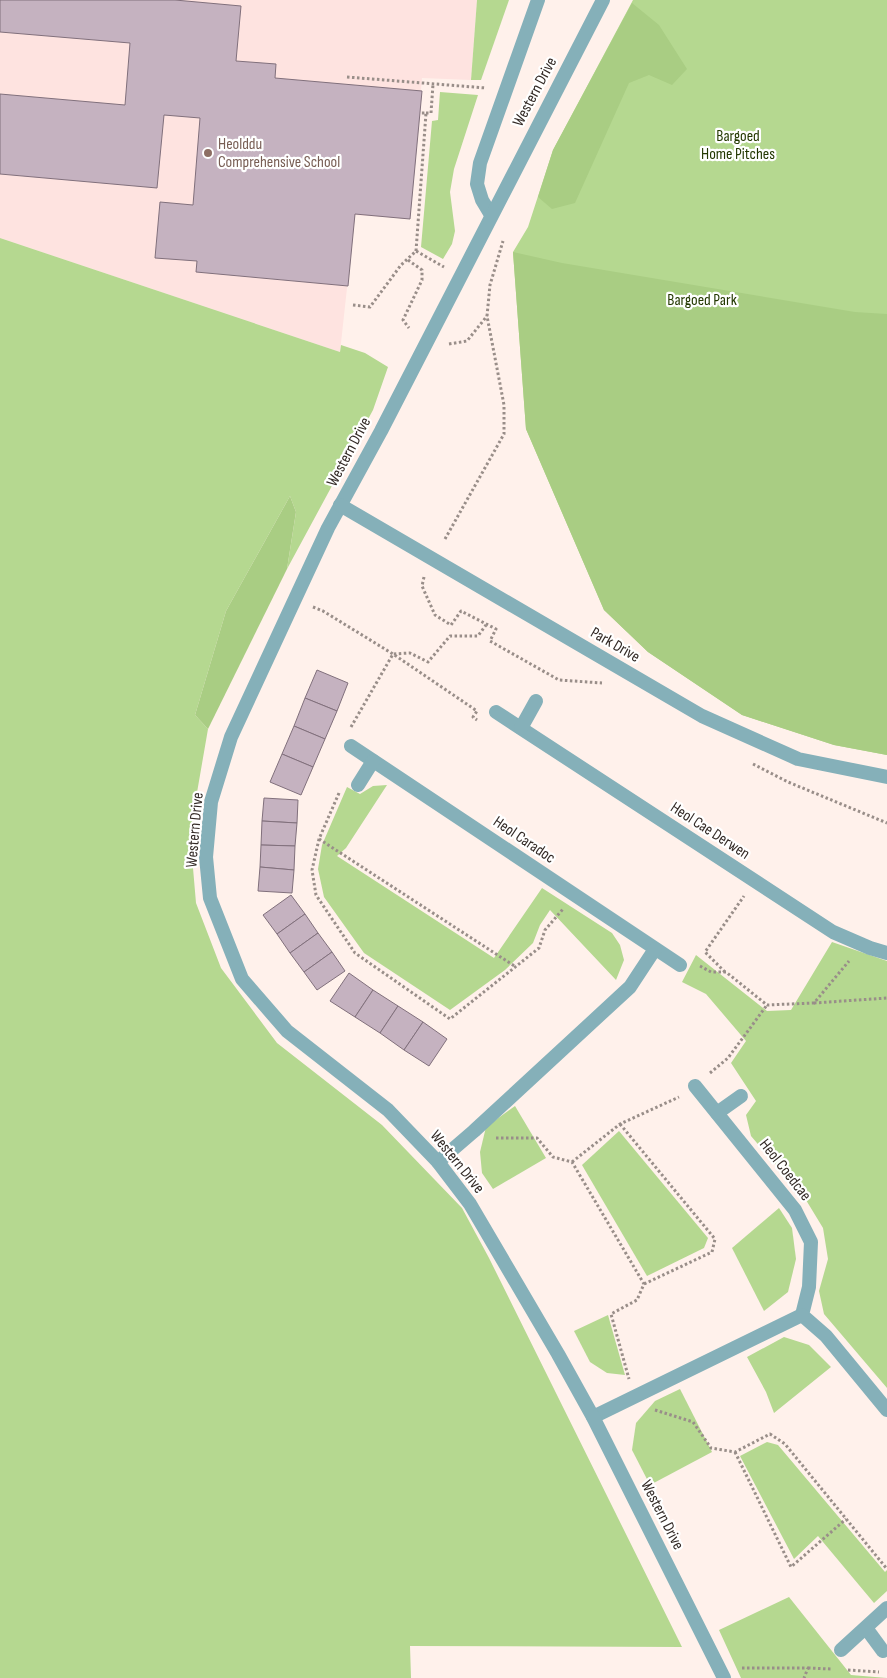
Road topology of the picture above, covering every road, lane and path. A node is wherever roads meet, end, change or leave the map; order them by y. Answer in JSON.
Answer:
{"nodes":[{"id":1,"x":538,"y":0,"type":"edge"},
{"id":2,"x":603,"y":0,"type":"edge"},
{"id":3,"x":346,"y":77,"type":"dead end"},
{"id":4,"x":433,"y":84,"type":"junction"},
{"id":5,"x":507,"y":90,"type":"junction"},
{"id":6,"x":420,"y":113,"type":"dead end"},
{"id":7,"x":426,"y":113,"type":"junction"},
{"id":8,"x":491,"y":215,"type":"junction"},
{"id":9,"x":504,"y":238,"type":"dead end"},
{"id":10,"x":416,"y":252,"type":"junction"},
{"id":11,"x":408,"y":260,"type":"junction"},
{"id":12,"x":460,"y":275,"type":"junction"},
{"id":13,"x":353,"y":305,"type":"dead end"},
{"id":14,"x":487,"y":316,"type":"junction"},
{"id":15,"x":409,"y":328,"type":"dead end"},
{"id":16,"x":443,"y":345,"type":"dead end"},
{"id":17,"x":340,"y":505,"type":"junction"},
{"id":18,"x":445,"y":539,"type":"dead end"},
{"id":19,"x":426,"y":572,"type":"dead end"},
{"id":20,"x":486,"y":625,"type":"junction"},
{"id":21,"x":609,"y":687,"type":"dead end"},
{"id":22,"x":536,"y":701,"type":"dead end"},
{"id":23,"x":496,"y":712,"type":"dead end"},
{"id":24,"x":520,"y":728,"type":"junction"},
{"id":25,"x":352,"y":746,"type":"joint"},
{"id":26,"x":746,"y":760,"type":"dead end"},
{"id":27,"x":373,"y":761,"type":"junction"},
{"id":28,"x":887,"y":776,"type":"edge"},
{"id":29,"x":358,"y":785,"type":"dead end"},
{"id":30,"x":342,"y":787,"type":"dead end"},
{"id":31,"x":887,"y":823,"type":"edge"},
{"id":32,"x":319,"y":839,"type":"junction"},
{"id":33,"x":755,"y":882,"type":"junction"},
{"id":34,"x":575,"y":896,"type":"junction"},
{"id":35,"x":863,"y":944,"type":"junction"},
{"id":36,"x":655,"y":949,"type":"junction"},
{"id":37,"x":887,"y":952,"type":"edge"},
{"id":38,"x":680,"y":965,"type":"joint"},
{"id":39,"x":516,"y":967,"type":"junction"},
{"id":40,"x":726,"y":972,"type":"junction"},
{"id":41,"x":887,"y":998,"type":"edge"},
{"id":42,"x":814,"y":1003,"type":"junction"},
{"id":43,"x":695,"y":1086,"type":"dead end"},
{"id":44,"x":742,"y":1096,"type":"dead end"},
{"id":45,"x":716,"y":1113,"type":"junction"},
{"id":46,"x":620,"y":1124,"type":"dead end"},
{"id":47,"x":474,"y":1131,"type":"junction"},
{"id":48,"x":438,"y":1162,"type":"junction"},
{"id":49,"x":644,"y":1284,"type":"junction"},
{"id":50,"x":802,"y":1315,"type":"junction"},
{"id":51,"x":634,"y":1397,"type":"junction"},
{"id":52,"x":887,"y":1410,"type":"edge"},
{"id":53,"x":593,"y":1417,"type":"junction"},
{"id":54,"x":735,"y":1452,"type":"junction"},
{"id":55,"x":846,"y":1519,"type":"junction"},
{"id":56,"x":887,"y":1569,"type":"edge"},
{"id":57,"x":887,"y":1608,"type":"edge"},
{"id":58,"x":866,"y":1628,"type":"junction"},
{"id":59,"x":841,"y":1650,"type":"dead end"},
{"id":60,"x":883,"y":1651,"type":"dead end"},
{"id":61,"x":739,"y":1668,"type":"dead end"},
{"id":62,"x":724,"y":1678,"type":"edge"},
{"id":63,"x":804,"y":1678,"type":"edge"}],
"edges":[{"from":1,"to":5,"type":"street"},
{"from":2,"to":8,"type":"street","name":"Western Drive"},
{"from":3,"to":4,"type":"path"},
{"from":4,"to":5,"type":"path"},
{"from":4,"to":7,"type":"path"},
{"from":5,"to":8,"type":"street"},
{"from":6,"to":7,"type":"path"},
{"from":7,"to":10,"type":"path"},
{"from":8,"to":12,"type":"street","name":"Western Drive"},
{"from":9,"to":14,"type":"path"},
{"from":10,"to":11,"type":"path"},
{"from":10,"to":12,"type":"path"},
{"from":11,"to":13,"type":"path"},
{"from":11,"to":15,"type":"path"},
{"from":12,"to":17,"type":"street","name":"Western Drive"},
{"from":14,"to":16,"type":"path"},
{"from":14,"to":18,"type":"path"},
{"from":17,"to":28,"type":"street","name":"Park Drive"},
{"from":17,"to":48,"type":"street","name":"Western Drive"},
{"from":19,"to":20,"type":"path"},
{"from":20,"to":21,"type":"path"},
{"from":20,"to":25,"type":"path"},
{"from":22,"to":24,"type":"street"},
{"from":23,"to":24,"type":"street","name":"Heol Cae Derwen"},
{"from":24,"to":33,"type":"street","name":"Heol Cae Derwen"},
{"from":25,"to":27,"type":"street","name":"Heol Caradoc"},
{"from":26,"to":31,"type":"path"},
{"from":27,"to":29,"type":"street"},
{"from":27,"to":34,"type":"street","name":"Heol Caradoc"},
{"from":30,"to":32,"type":"path"},
{"from":32,"to":39,"type":"path"},
{"from":32,"to":39,"type":"path"},
{"from":33,"to":35,"type":"street","name":"Heol Cae Derwen"},
{"from":33,"to":40,"type":"path"},
{"from":34,"to":36,"type":"street","name":"Heol Caradoc"},
{"from":34,"to":39,"type":"path"},
{"from":35,"to":37,"type":"street","name":"Heol Cae Derwen"},
{"from":35,"to":42,"type":"path"},
{"from":36,"to":38,"type":"street","name":"Heol Caradoc"},
{"from":36,"to":47,"type":"street"},
{"from":38,"to":40,"type":"path"},
{"from":40,"to":42,"type":"path"},
{"from":41,"to":42,"type":"path"},
{"from":43,"to":45,"type":"street","name":"Heol Coedcae"},
{"from":44,"to":45,"type":"street"},
{"from":45,"to":50,"type":"street","name":"Heol Coedcae"},
{"from":46,"to":49,"type":"path"},
{"from":47,"to":48,"type":"street"},
{"from":47,"to":49,"type":"path"},
{"from":48,"to":53,"type":"street","name":"Western Drive"},
{"from":49,"to":51,"type":"path"},
{"from":50,"to":51,"type":"street"},
{"from":50,"to":52,"type":"street"},
{"from":51,"to":53,"type":"street"},
{"from":51,"to":54,"type":"path"},
{"from":53,"to":62,"type":"street","name":"Western Drive"},
{"from":54,"to":55,"type":"path"},
{"from":54,"to":55,"type":"path"},
{"from":55,"to":56,"type":"path"},
{"from":57,"to":58,"type":"street"},
{"from":58,"to":59,"type":"street"},
{"from":58,"to":60,"type":"street"},
{"from":61,"to":63,"type":"path"}]}
